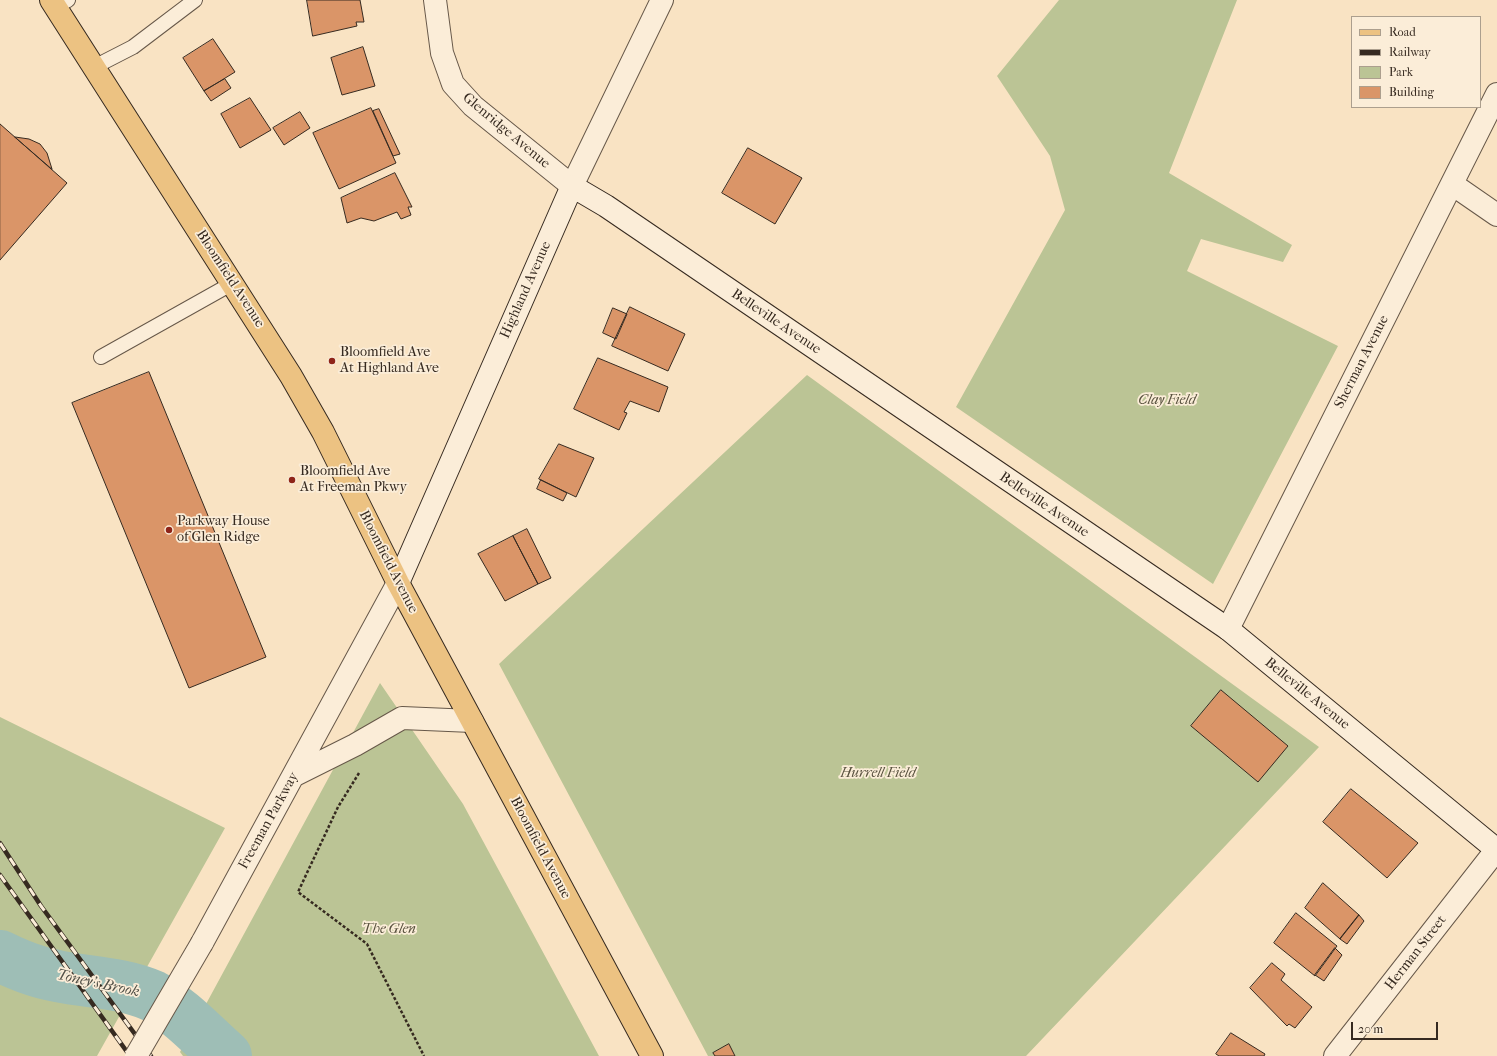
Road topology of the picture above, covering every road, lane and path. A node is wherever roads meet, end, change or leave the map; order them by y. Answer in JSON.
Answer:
{"nodes":[{"id":1,"x":195,"y":0,"type":"edge"},
{"id":2,"x":434,"y":0,"type":"edge"},
{"id":3,"x":662,"y":0,"type":"edge"},
{"id":4,"x":58,"y":2,"type":"edge"},
{"id":5,"x":94,"y":67,"type":"junction"},
{"id":6,"x":1497,"y":94,"type":"edge"},
{"id":7,"x":1452,"y":184,"type":"junction"},
{"id":8,"x":572,"y":186,"type":"junction"},
{"id":9,"x":1497,"y":215,"type":"edge"},
{"id":10,"x":233,"y":283,"type":"junction"},
{"id":11,"x":101,"y":357,"type":"dead end"},
{"id":12,"x":398,"y":583,"type":"junction"},
{"id":13,"x":1228,"y":629,"type":"junction"},
{"id":14,"x":472,"y":721,"type":"junction"},
{"id":15,"x":362,"y":768,"type":"dead end"},
{"id":16,"x":293,"y":776,"type":"junction"},
{"id":17,"x":1497,"y":850,"type":"edge"},
{"id":18,"x":136,"y":1056,"type":"edge"},
{"id":19,"x":424,"y":1056,"type":"edge"},
{"id":20,"x":652,"y":1056,"type":"edge"},
{"id":21,"x":1335,"y":1056,"type":"edge"}],
"edges":[{"from":1,"to":5,"type":"lane"},
{"from":2,"to":8,"type":"street","name":"Glenridge Avenue"},
{"from":3,"to":8,"type":"street","name":"Highland Avenue"},
{"from":4,"to":5,"type":"main road","name":"Bloomfield Avenue"},
{"from":5,"to":10,"type":"main road","name":"Bloomfield Avenue"},
{"from":6,"to":7,"type":"street","name":"Sherman Avenue"},
{"from":7,"to":9,"type":"street"},
{"from":7,"to":13,"type":"street","name":"Sherman Avenue"},
{"from":8,"to":12,"type":"street","name":"Highland Avenue"},
{"from":8,"to":13,"type":"street","name":"Belleville Avenue"},
{"from":10,"to":11,"type":"lane"},
{"from":10,"to":12,"type":"main road","name":"Bloomfield Avenue"},
{"from":12,"to":14,"type":"main road","name":"Bloomfield Avenue"},
{"from":12,"to":16,"type":"street","name":"Freeman Parkway"},
{"from":13,"to":17,"type":"street","name":"Belleville Avenue"},
{"from":14,"to":16,"type":"street"},
{"from":14,"to":20,"type":"main road","name":"Bloomfield Avenue"},
{"from":15,"to":19,"type":"path"},
{"from":16,"to":18,"type":"street","name":"Freeman Parkway","bridge":true},
{"from":17,"to":21,"type":"street","name":"Herman Street"}]}
